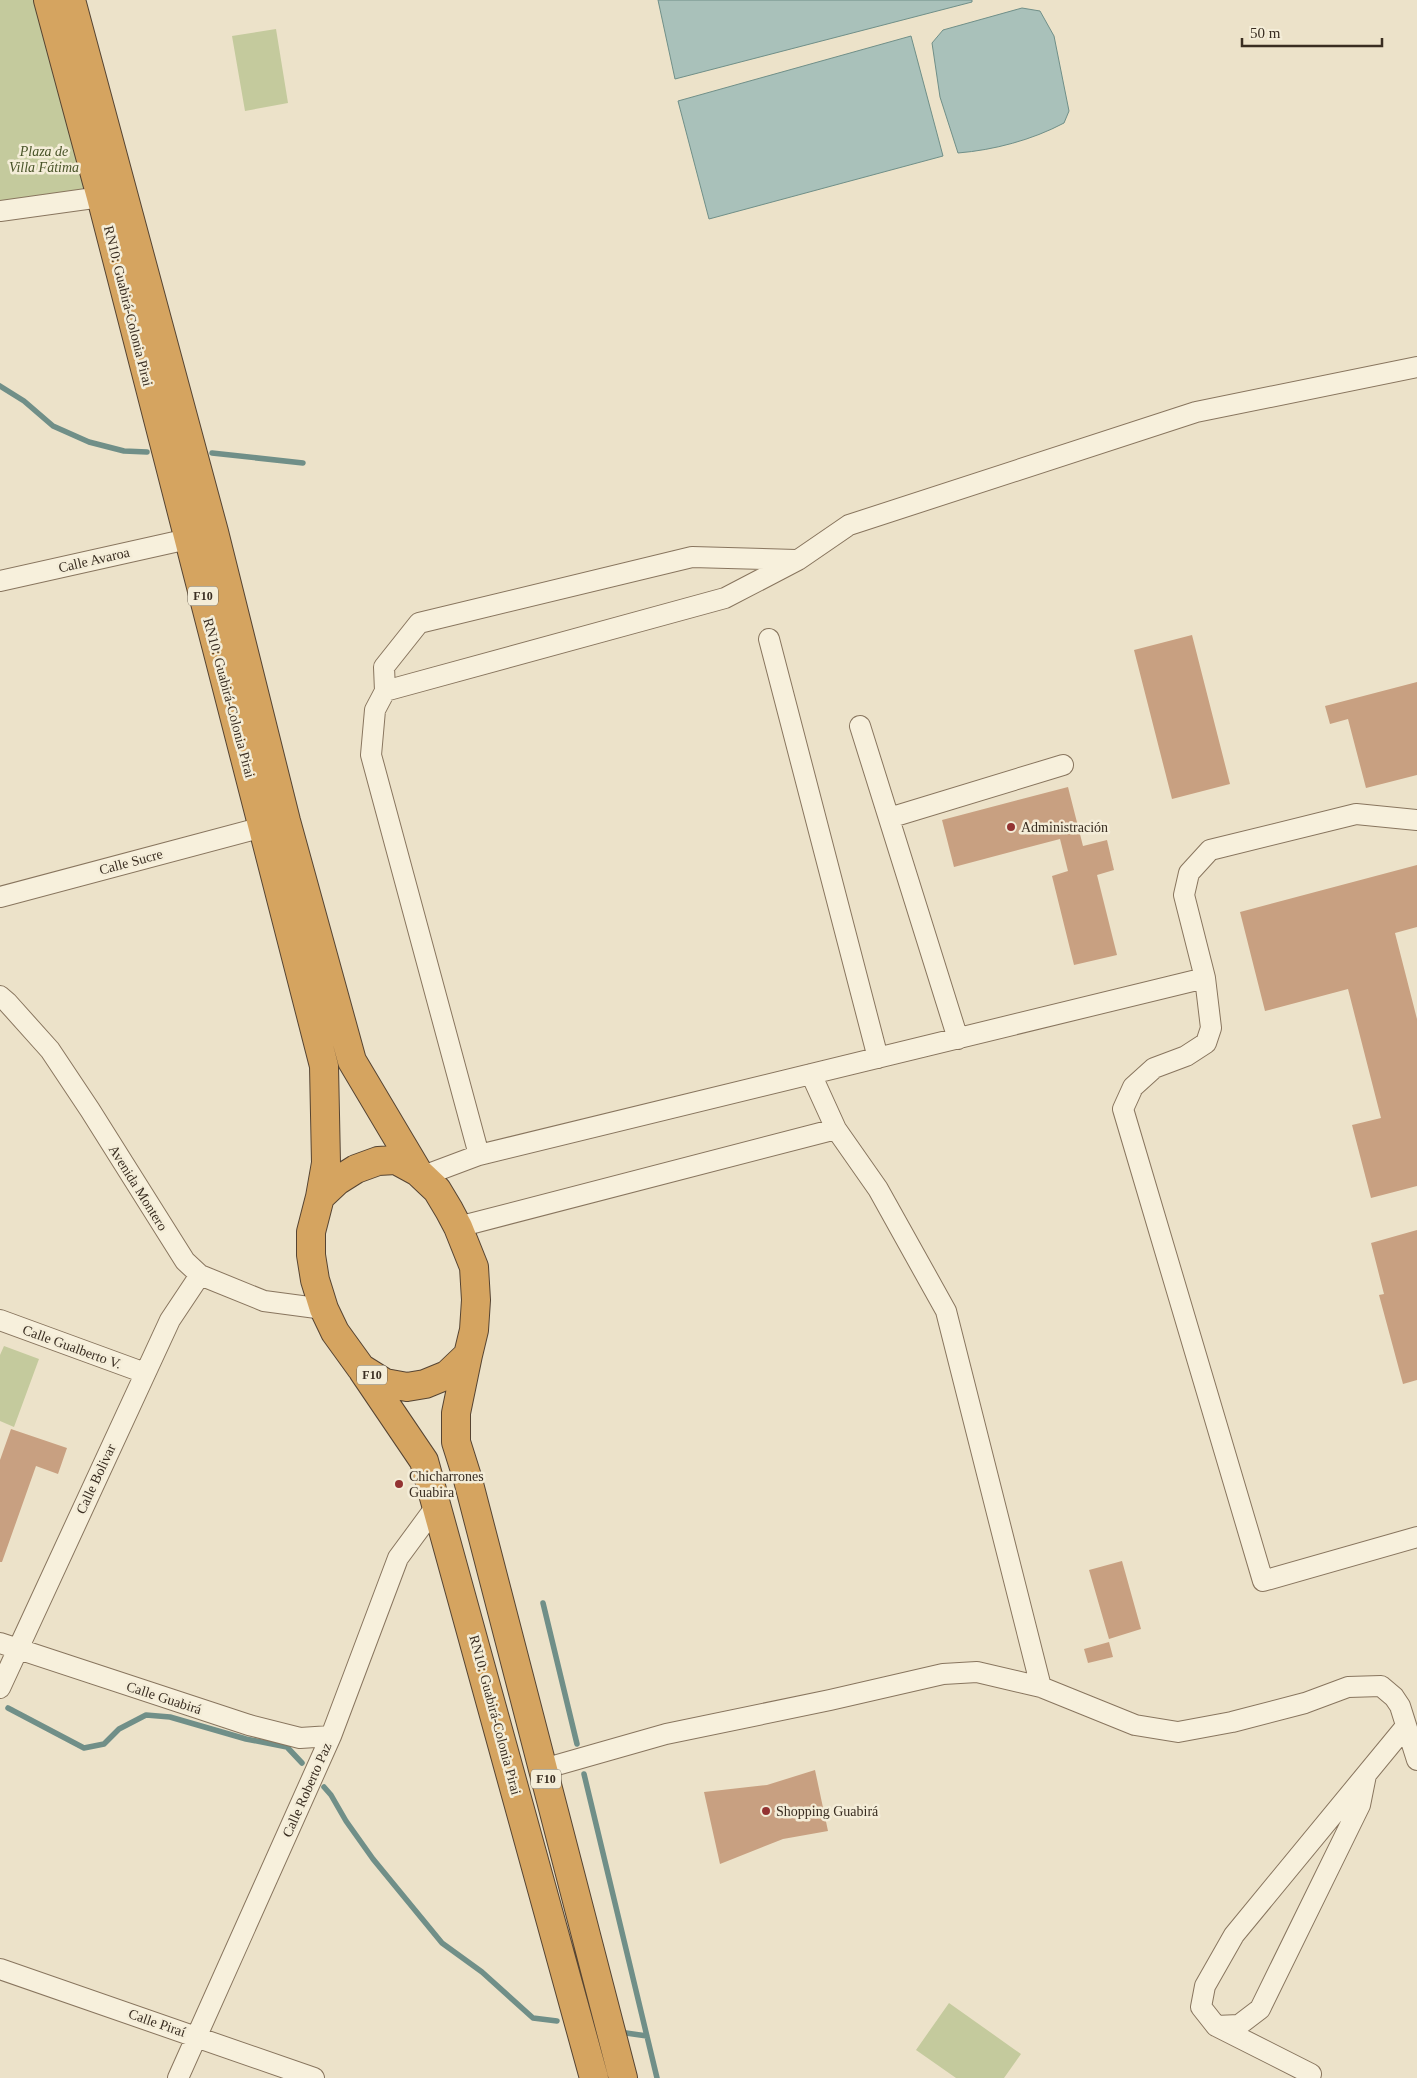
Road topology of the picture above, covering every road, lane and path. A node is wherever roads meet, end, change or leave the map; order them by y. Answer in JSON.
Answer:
{"nodes":[{"id":1,"x":48,"y":0,"type":"edge"},
{"id":2,"x":71,"y":0,"type":"edge"},
{"id":3,"x":100,"y":197,"type":"junction"},
{"id":4,"x":0,"y":210,"type":"edge"},
{"id":5,"x":1417,"y":367,"type":"edge"},
{"id":6,"x":188,"y":539,"type":"junction"},
{"id":7,"x":798,"y":560,"type":"junction"},
{"id":8,"x":0,"y":581,"type":"edge"},
{"id":9,"x":768,"y":639,"type":"dead end"},
{"id":10,"x":385,"y":691,"type":"junction"},
{"id":11,"x":860,"y":726,"type":"dead end"},
{"id":12,"x":1063,"y":766,"type":"dead end"},
{"id":13,"x":889,"y":818,"type":"junction"},
{"id":14,"x":1417,"y":820,"type":"edge"},
{"id":15,"x":263,"y":827,"type":"junction"},
{"id":16,"x":0,"y":897,"type":"edge"},
{"id":17,"x":1205,"y":978,"type":"junction"},
{"id":18,"x":0,"y":996,"type":"edge"},
{"id":19,"x":958,"y":1039,"type":"junction"},
{"id":20,"x":878,"y":1058,"type":"junction"},
{"id":21,"x":811,"y":1074,"type":"junction"},
{"id":22,"x":836,"y":1128,"type":"junction"},
{"id":23,"x":479,"y":1155,"type":"junction"},
{"id":24,"x":421,"y":1174,"type":"junction"},
{"id":25,"x":320,"y":1197,"type":"junction"},
{"id":26,"x":458,"y":1226,"type":"junction"},
{"id":27,"x":200,"y":1275,"type":"junction"},
{"id":28,"x":324,"y":1309,"type":"junction"},
{"id":29,"x":0,"y":1320,"type":"edge"},
{"id":30,"x":468,"y":1355,"type":"junction"},
{"id":31,"x":361,"y":1368,"type":"junction"},
{"id":32,"x":145,"y":1373,"type":"junction"},
{"id":33,"x":437,"y":1505,"type":"junction"},
{"id":34,"x":1417,"y":1537,"type":"edge"},
{"id":35,"x":9,"y":1647,"type":"edge"},
{"id":36,"x":1041,"y":1687,"type":"junction"},
{"id":37,"x":0,"y":1688,"type":"edge"},
{"id":38,"x":1406,"y":1726,"type":"junction"},
{"id":39,"x":331,"y":1736,"type":"junction"},
{"id":40,"x":1417,"y":1760,"type":"edge"},
{"id":41,"x":543,"y":1769,"type":"junction"},
{"id":42,"x":1366,"y":1775,"type":"junction"},
{"id":43,"x":0,"y":1969,"type":"edge"},
{"id":44,"x":1216,"y":2026,"type":"junction"},
{"id":45,"x":197,"y":2037,"type":"junction"},
{"id":46,"x":178,"y":2078,"type":"edge"},
{"id":47,"x":314,"y":2078,"type":"edge"},
{"id":48,"x":594,"y":2078,"type":"edge"},
{"id":49,"x":623,"y":2078,"type":"edge"},
{"id":50,"x":1308,"y":2078,"type":"edge"}],
"edges":[{"from":1,"to":3,"type":"highway","name":"RN10: Guabirá-Colonia Pirai","number":"F10"},
{"from":2,"to":24,"type":"highway","name":"RN10: Guabirá-Colonia Pirai","number":"F10"},
{"from":3,"to":4,"type":"street"},
{"from":3,"to":6,"type":"highway","name":"RN10: Guabirá-Colonia Pirai","number":"F10"},
{"from":5,"to":7,"type":"street"},
{"from":6,"to":8,"type":"street","name":"Calle Avaroa"},
{"from":6,"to":15,"type":"highway","name":"RN10: Guabirá-Colonia Pirai","number":"F10"},
{"from":7,"to":10,"type":"street"},
{"from":7,"to":10,"type":"street"},
{"from":9,"to":20,"type":"street"},
{"from":10,"to":23,"type":"street"},
{"from":11,"to":13,"type":"street"},
{"from":12,"to":13,"type":"street"},
{"from":13,"to":19,"type":"street"},
{"from":14,"to":17,"type":"street"},
{"from":15,"to":16,"type":"street","name":"Calle Sucre"},
{"from":15,"to":25,"type":"highway","name":"RN10: Guabirá-Colonia Pirai","number":"F10"},
{"from":17,"to":19,"type":"street"},
{"from":17,"to":34,"type":"street"},
{"from":18,"to":27,"type":"street","name":"Avenida Montero"},
{"from":19,"to":20,"type":"street"},
{"from":20,"to":21,"type":"street"},
{"from":21,"to":22,"type":"street"},
{"from":21,"to":23,"type":"street"},
{"from":22,"to":26,"type":"street"},
{"from":22,"to":36,"type":"street"},
{"from":23,"to":24,"type":"street"},
{"from":24,"to":25,"type":"highway","number":"F10"},
{"from":24,"to":26,"type":"highway","number":"F10"},
{"from":25,"to":28,"type":"highway","number":"F10"},
{"from":26,"to":30,"type":"highway","number":"F10"},
{"from":27,"to":28,"type":"street","name":"Avenida Montero"},
{"from":27,"to":32,"type":"street","name":"Calle Bolivar"},
{"from":28,"to":31,"type":"highway","number":"F10"},
{"from":29,"to":32,"type":"street","name":"Calle Gualberto V."},
{"from":30,"to":31,"type":"highway","number":"F10"},
{"from":30,"to":41,"type":"highway","number":"F10"},
{"from":31,"to":33,"type":"highway","name":"RN10: Guabirá-Colonia Pirai","number":"F10"},
{"from":32,"to":35,"type":"street","name":"Calle Bolivar"},
{"from":33,"to":39,"type":"street","name":"Calle Roberto Paz"},
{"from":33,"to":48,"type":"highway","name":"RN10: Guabirá-Colonia Pirai","number":"F10"},
{"from":35,"to":37,"type":"street","name":"Calle Bolivar"},
{"from":35,"to":39,"type":"street","name":"Calle Guabirá"},
{"from":36,"to":38,"type":"street"},
{"from":36,"to":41,"type":"street"},
{"from":38,"to":40,"type":"street"},
{"from":38,"to":42,"type":"street"},
{"from":39,"to":45,"type":"street","name":"Calle Roberto Paz"},
{"from":41,"to":49,"type":"highway","number":"F10"},
{"from":42,"to":44,"type":"street"},
{"from":42,"to":44,"type":"street"},
{"from":43,"to":45,"type":"street","name":"Calle Piraí"},
{"from":44,"to":50,"type":"street"},
{"from":45,"to":46,"type":"street","name":"Calle Roberto Paz"},
{"from":45,"to":47,"type":"street","name":"Calle Piraí"}]}
